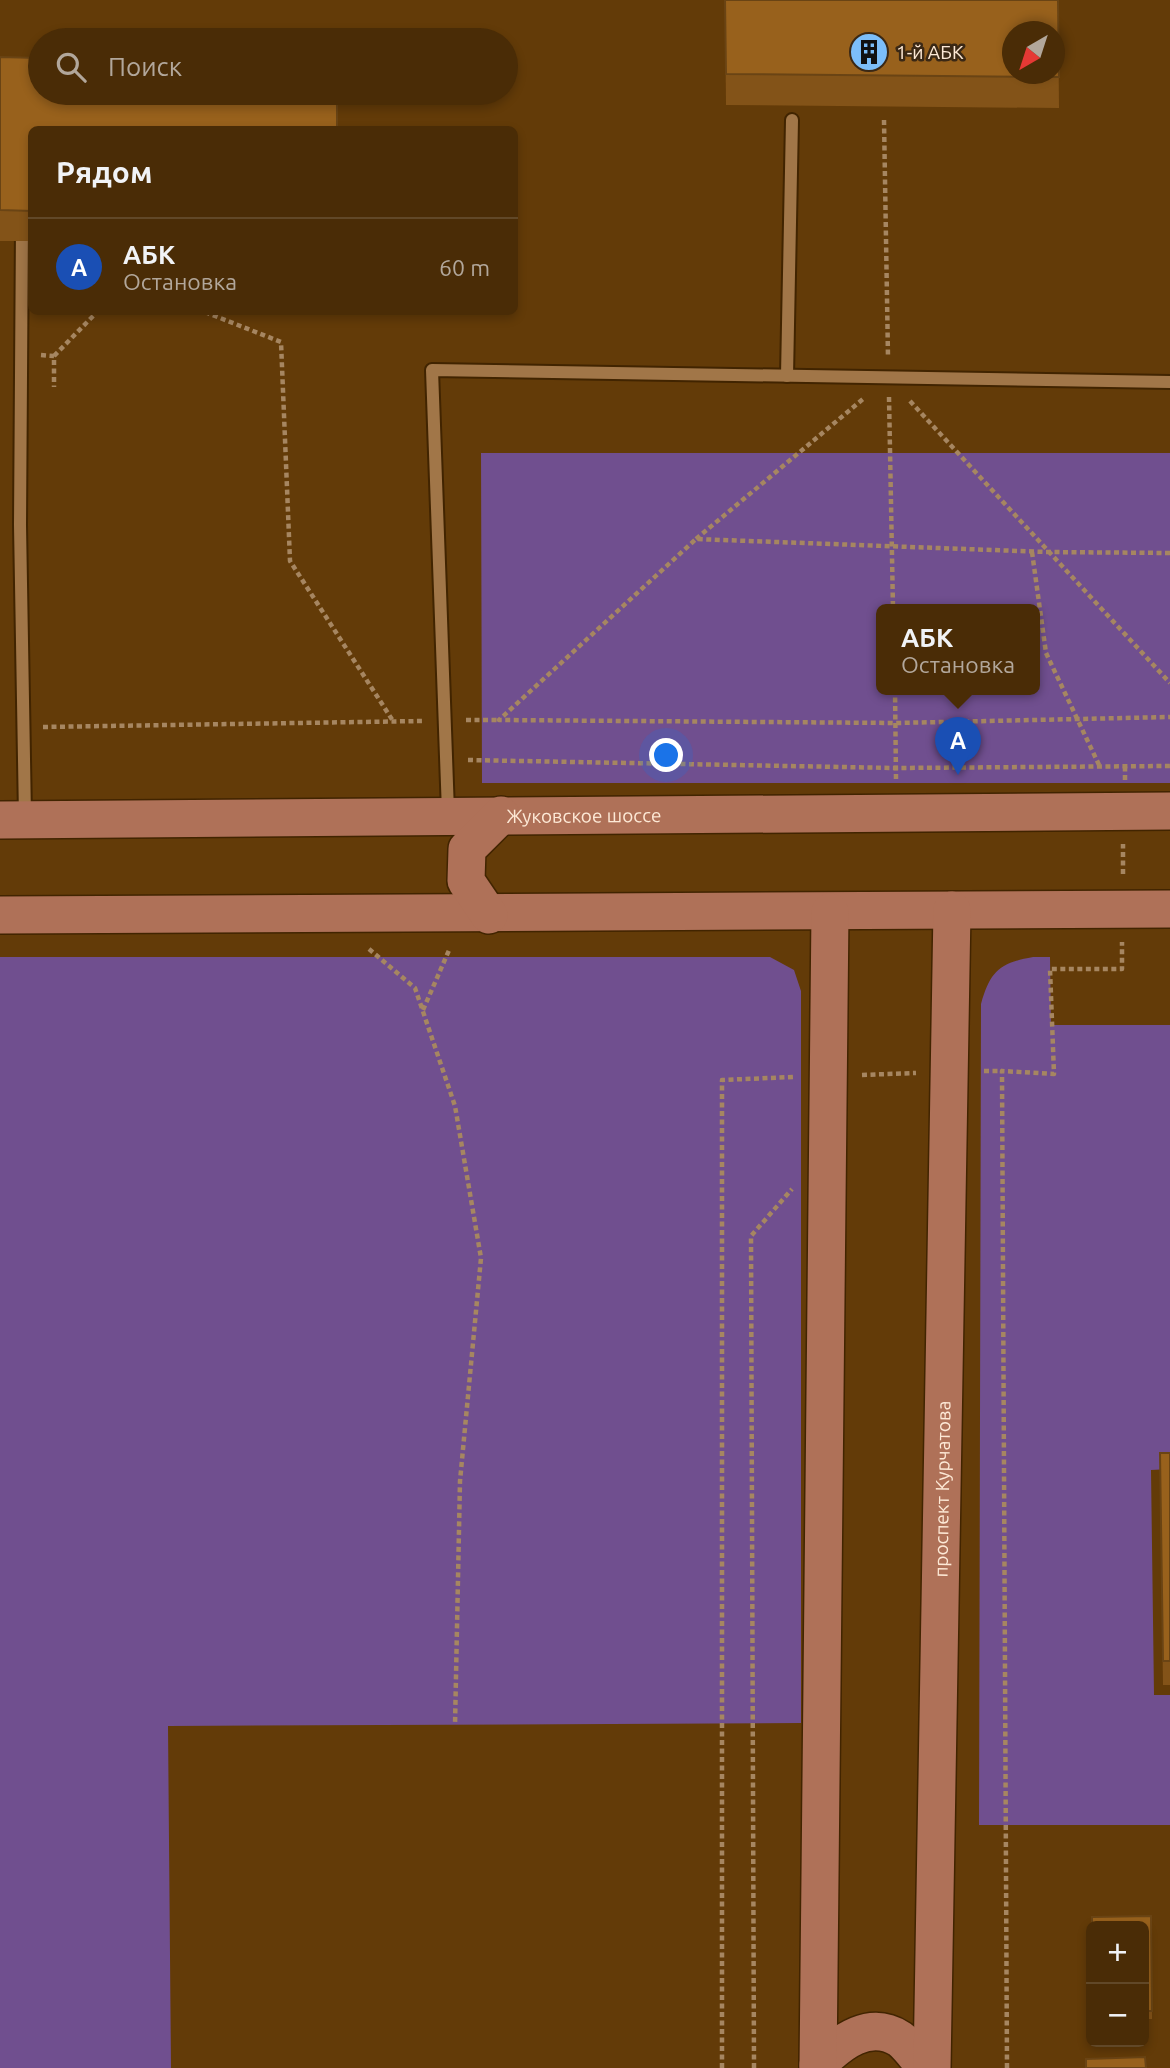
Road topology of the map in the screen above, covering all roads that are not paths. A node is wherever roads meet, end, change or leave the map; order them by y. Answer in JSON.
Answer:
{"nodes":[{"id":1,"x":792,"y":120,"type":"dead end"},
{"id":2,"x":22,"y":216,"type":"edge"},
{"id":3,"x":787,"y":376,"type":"junction"},
{"id":4,"x":1170,"y":382,"type":"edge"},
{"id":5,"x":1170,"y":811,"type":"edge"},
{"id":6,"x":501,"y":815,"type":"junction"},
{"id":7,"x":449,"y":816,"type":"junction"},
{"id":8,"x":13,"y":820,"type":"edge"},
{"id":9,"x":1170,"y":909,"type":"edge"},
{"id":10,"x":951,"y":910,"type":"junction"},
{"id":11,"x":830,"y":912,"type":"junction"},
{"id":12,"x":0,"y":915,"type":"edge"},
{"id":13,"x":477,"y":915,"type":"junction"},
{"id":14,"x":818,"y":2066,"type":"edge"},
{"id":15,"x":926,"y":2068,"type":"edge"},
{"id":16,"x":932,"y":2068,"type":"edge"}],
"edges":[{"from":1,"to":3,"type":"lane"},
{"from":2,"to":8,"type":"lane"},
{"from":3,"to":4,"type":"lane"},
{"from":3,"to":7,"type":"lane"},
{"from":5,"to":6,"type":"main road","name":"Жуковское шоссе"},
{"from":6,"to":7,"type":"main road","name":"Жуковское шоссе"},
{"from":6,"to":13,"type":"main road"},
{"from":7,"to":8,"type":"main road","name":"Жуковское шоссе"},
{"from":9,"to":10,"type":"main road"},
{"from":10,"to":11,"type":"main road"},
{"from":10,"to":16,"type":"main road","name":"проспект Курчатова"},
{"from":11,"to":13,"type":"main road"},
{"from":11,"to":14,"type":"main road"},
{"from":12,"to":13,"type":"main road"},
{"from":14,"to":15,"type":"main road"}]}
